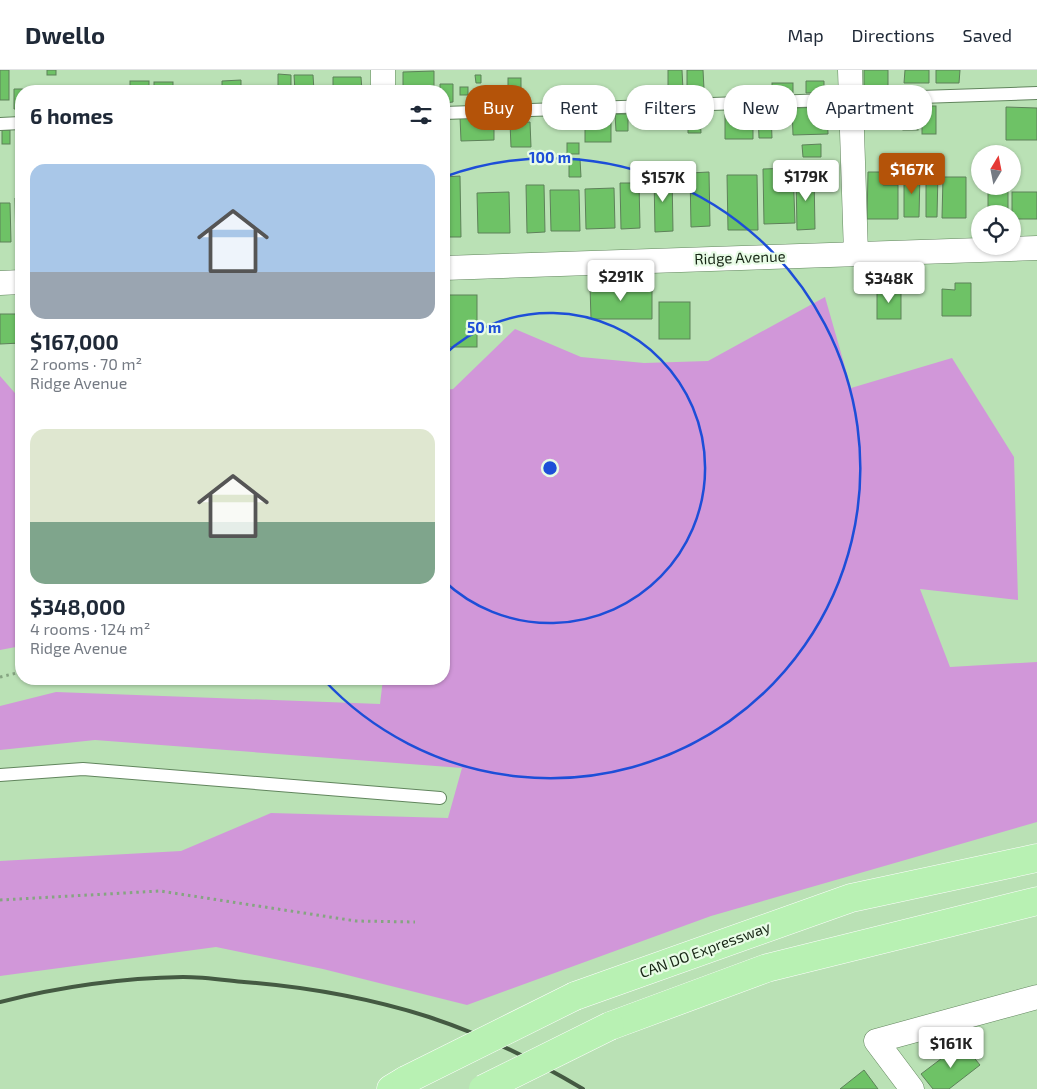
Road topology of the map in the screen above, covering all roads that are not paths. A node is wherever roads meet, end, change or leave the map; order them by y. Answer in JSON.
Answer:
{"nodes":[{"id":1,"x":382,"y":70,"type":"edge"},
{"id":2,"x":850,"y":70,"type":"edge"},
{"id":3,"x":383,"y":85,"type":"edge"},
{"id":4,"x":851,"y":85,"type":"edge"},
{"id":5,"x":1037,"y":93,"type":"edge"},
{"id":6,"x":932,"y":96,"type":"edge"},
{"id":7,"x":807,"y":101,"type":"edge"},
{"id":8,"x":450,"y":113,"type":"edge"},
{"id":9,"x":0,"y":124,"type":"edge"},
{"id":10,"x":15,"y":124,"type":"edge"},
{"id":11,"x":852,"y":130,"type":"edge"},
{"id":12,"x":1037,"y":248,"type":"edge"},
{"id":13,"x":856,"y":254,"type":"junction"},
{"id":14,"x":450,"y":268,"type":"edge"},
{"id":15,"x":15,"y":282,"type":"edge"},
{"id":16,"x":0,"y":283,"type":"edge"},
{"id":17,"x":0,"y":775,"type":"edge"},
{"id":18,"x":440,"y":798,"type":"dead end"},
{"id":19,"x":1037,"y":858,"type":"edge"},
{"id":20,"x":1037,"y":901,"type":"edge"},
{"id":21,"x":1037,"y":997,"type":"edge"},
{"id":22,"x":398,"y":1085,"type":"edge"},
{"id":23,"x":483,"y":1089,"type":"edge"},
{"id":24,"x":912,"y":1089,"type":"edge"}],
"edges":[{"from":1,"to":3,"type":"street"},
{"from":2,"to":4,"type":"street"},
{"from":5,"to":6,"type":"lane"},
{"from":7,"to":8,"type":"lane"},
{"from":9,"to":10,"type":"lane"},
{"from":11,"to":13,"type":"street"},
{"from":12,"to":13,"type":"street","name":"Ridge Avenue"},
{"from":13,"to":14,"type":"street","name":"Ridge Avenue"},
{"from":15,"to":16,"type":"street"},
{"from":17,"to":18,"type":"lane"},
{"from":19,"to":22,"type":"main road","name":"CAN DO Expressway","bridge":true},
{"from":20,"to":23,"type":"main road","bridge":true},
{"from":21,"to":24,"type":"street"}]}
